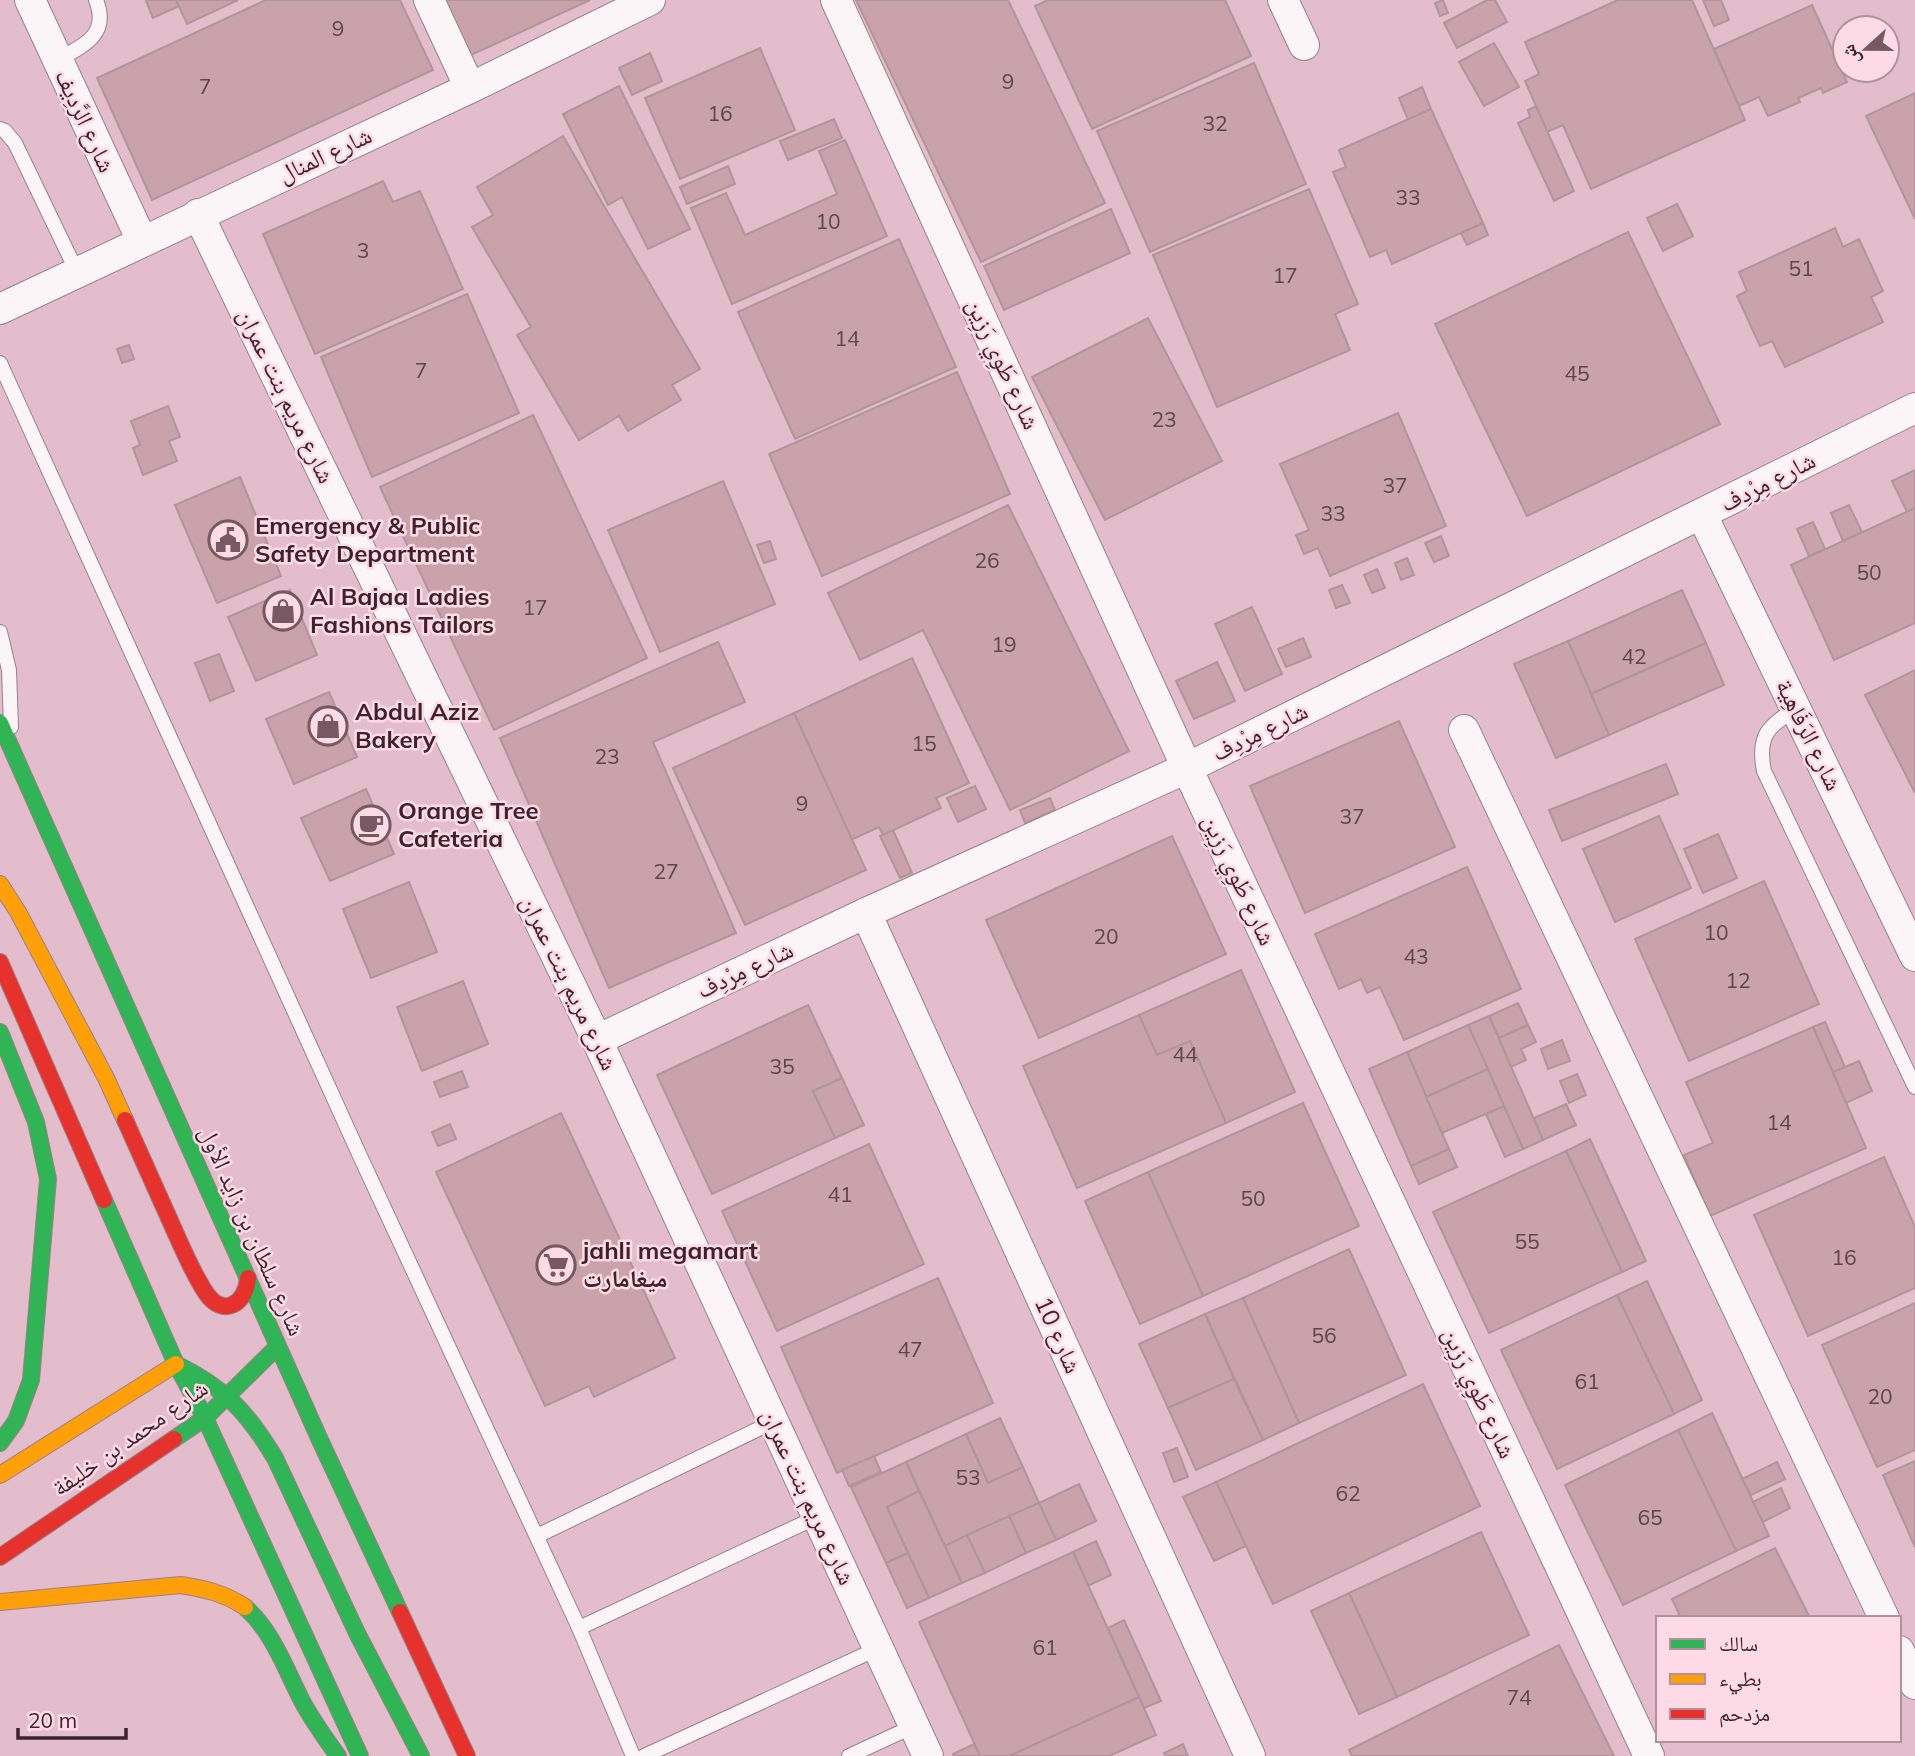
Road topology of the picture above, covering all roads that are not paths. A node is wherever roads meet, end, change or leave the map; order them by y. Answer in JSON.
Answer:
{"nodes":[{"id":1,"x":30,"y":0,"type":"edge"},
{"id":2,"x":96,"y":0,"type":"edge"},
{"id":3,"x":429,"y":0,"type":"edge"},
{"id":4,"x":650,"y":0,"type":"edge"},
{"id":5,"x":836,"y":0,"type":"edge"},
{"id":6,"x":1283,"y":0,"type":"edge"},
{"id":7,"x":1304,"y":45,"type":"dead end"},
{"id":8,"x":57,"y":60,"type":"junction"},
{"id":9,"x":470,"y":88,"type":"junction"},
{"id":10,"x":0,"y":129,"type":"edge"},
{"id":11,"x":198,"y":214,"type":"junction"},
{"id":12,"x":142,"y":241,"type":"junction"},
{"id":13,"x":77,"y":272,"type":"junction"},
{"id":14,"x":0,"y":309,"type":"edge"},
{"id":15,"x":0,"y":363,"type":"edge"},
{"id":16,"x":1915,"y":408,"type":"edge"},
{"id":17,"x":1702,"y":515,"type":"junction"},
{"id":18,"x":0,"y":632,"type":"edge"},
{"id":19,"x":1797,"y":709,"type":"junction"},
{"id":20,"x":0,"y":723,"type":"edge"},
{"id":21,"x":1464,"y":730,"type":"dead end"},
{"id":22,"x":10,"y":746,"type":"junction"},
{"id":23,"x":1186,"y":768,"type":"junction"},
{"id":24,"x":0,"y":884,"type":"edge"},
{"id":25,"x":866,"y":913,"type":"junction"},
{"id":26,"x":1915,"y":956,"type":"edge"},
{"id":27,"x":0,"y":962,"type":"edge"},
{"id":28,"x":0,"y":1032,"type":"edge"},
{"id":29,"x":597,"y":1040,"type":"junction"},
{"id":30,"x":1915,"y":1087,"type":"edge"},
{"id":31,"x":248,"y":1278,"type":"junction"},
{"id":32,"x":277,"y":1347,"type":"junction"},
{"id":33,"x":176,"y":1364,"type":"junction"},
{"id":34,"x":230,"y":1395,"type":"junction"},
{"id":35,"x":205,"y":1418,"type":"junction"},
{"id":36,"x":773,"y":1422,"type":"junction"},
{"id":37,"x":0,"y":1443,"type":"edge"},
{"id":38,"x":0,"y":1475,"type":"edge"},
{"id":39,"x":817,"y":1517,"type":"junction"},
{"id":40,"x":537,"y":1536,"type":"junction"},
{"id":41,"x":0,"y":1558,"type":"edge"},
{"id":42,"x":0,"y":1602,"type":"edge"},
{"id":43,"x":1883,"y":1616,"type":"edge"},
{"id":44,"x":579,"y":1628,"type":"junction"},
{"id":45,"x":879,"y":1648,"type":"junction"},
{"id":46,"x":1901,"y":1655,"type":"edge"},
{"id":47,"x":1915,"y":1684,"type":"edge"},
{"id":48,"x":914,"y":1726,"type":"junction"},
{"id":49,"x":338,"y":1756,"type":"edge"},
{"id":50,"x":360,"y":1756,"type":"edge"},
{"id":51,"x":421,"y":1756,"type":"edge"},
{"id":52,"x":467,"y":1756,"type":"edge"},
{"id":53,"x":633,"y":1756,"type":"edge"},
{"id":54,"x":644,"y":1756,"type":"edge"},
{"id":55,"x":849,"y":1756,"type":"edge"},
{"id":56,"x":928,"y":1756,"type":"edge"},
{"id":57,"x":1250,"y":1756,"type":"edge"},
{"id":58,"x":1649,"y":1756,"type":"edge"}],
"edges":[{"from":1,"to":8,"type":"street","name":"شارع الرَّدِيف"},
{"from":2,"to":8,"type":"lane"},
{"from":3,"to":9,"type":"street"},
{"from":4,"to":9,"type":"street","name":"شارع المنال"},
{"from":5,"to":23,"type":"street","name":"شارع طَوِي رَزِين"},
{"from":6,"to":7,"type":"street"},
{"from":8,"to":12,"type":"street","name":"شارع الرَّدِيف"},
{"from":9,"to":11,"type":"street","name":"شارع المنال"},
{"from":10,"to":13,"type":"lane"},
{"from":11,"to":12,"type":"street","name":"شارع المنال"},
{"from":11,"to":29,"type":"street","name":"شارع مريم بنت عمران"},
{"from":12,"to":13,"type":"street","name":"شارع المنال"},
{"from":13,"to":14,"type":"street","name":"شارع المنال"},
{"from":15,"to":40,"type":"lane"},
{"from":16,"to":17,"type":"street","name":"شارع مِرْدِف"},
{"from":17,"to":19,"type":"street","name":"شارع الرَفَاهِية"},
{"from":17,"to":23,"type":"street","name":"شارع مِرْدِف"},
{"from":18,"to":22,"type":"lane"},
{"from":19,"to":26,"type":"street","name":"شارع الرَفَاهِية"},
{"from":19,"to":30,"type":"lane"},
{"from":20,"to":22,"type":"main road","name":"شارع سلطان بن زايد الأول"},
{"from":21,"to":43,"type":"street"},
{"from":22,"to":31,"type":"main road","name":"شارع سلطان بن زايد الأول"},
{"from":23,"to":25,"type":"street","name":"شارع مِرْدِف"},
{"from":23,"to":58,"type":"street","name":"شارع طَوِي رَزِين"},
{"from":24,"to":31,"type":"main road"},
{"from":25,"to":29,"type":"street","name":"شارع مِرْدِف"},
{"from":25,"to":57,"type":"street","name":"شارع 10"},
{"from":27,"to":33,"type":"main road"},
{"from":28,"to":37,"type":"main road"},
{"from":29,"to":36,"type":"street","name":"شارع مريم بنت عمران"},
{"from":31,"to":32,"type":"main road","name":"شارع سلطان بن زايد الأول"},
{"from":32,"to":34,"type":"main road","name":"شارع محمد بن خليفة"},
{"from":32,"to":52,"type":"main road","name":"شارع سلطان بن زايد الأول"},
{"from":33,"to":34,"type":"main road"},
{"from":33,"to":35,"type":"main road"},
{"from":33,"to":38,"type":"main road","name":"شارع محمد بن خليفة"},
{"from":34,"to":35,"type":"main road","name":"شارع محمد بن خليفة"},
{"from":34,"to":51,"type":"main road"},
{"from":35,"to":41,"type":"main road","name":"شارع محمد بن خليفة"},
{"from":35,"to":50,"type":"main road"},
{"from":36,"to":39,"type":"street","name":"شارع مريم بنت عمران"},
{"from":36,"to":40,"type":"lane"},
{"from":39,"to":44,"type":"lane"},
{"from":39,"to":45,"type":"street","name":"شارع مريم بنت عمران"},
{"from":40,"to":44,"type":"lane"},
{"from":42,"to":49,"type":"main road"},
{"from":44,"to":53,"type":"lane"},
{"from":45,"to":48,"type":"street","name":"شارع مريم بنت عمران"},
{"from":45,"to":54,"type":"lane"},
{"from":46,"to":47,"type":"street"},
{"from":48,"to":55,"type":"lane"},
{"from":48,"to":56,"type":"street","name":"شارع مريم بنت عمران"}]}
